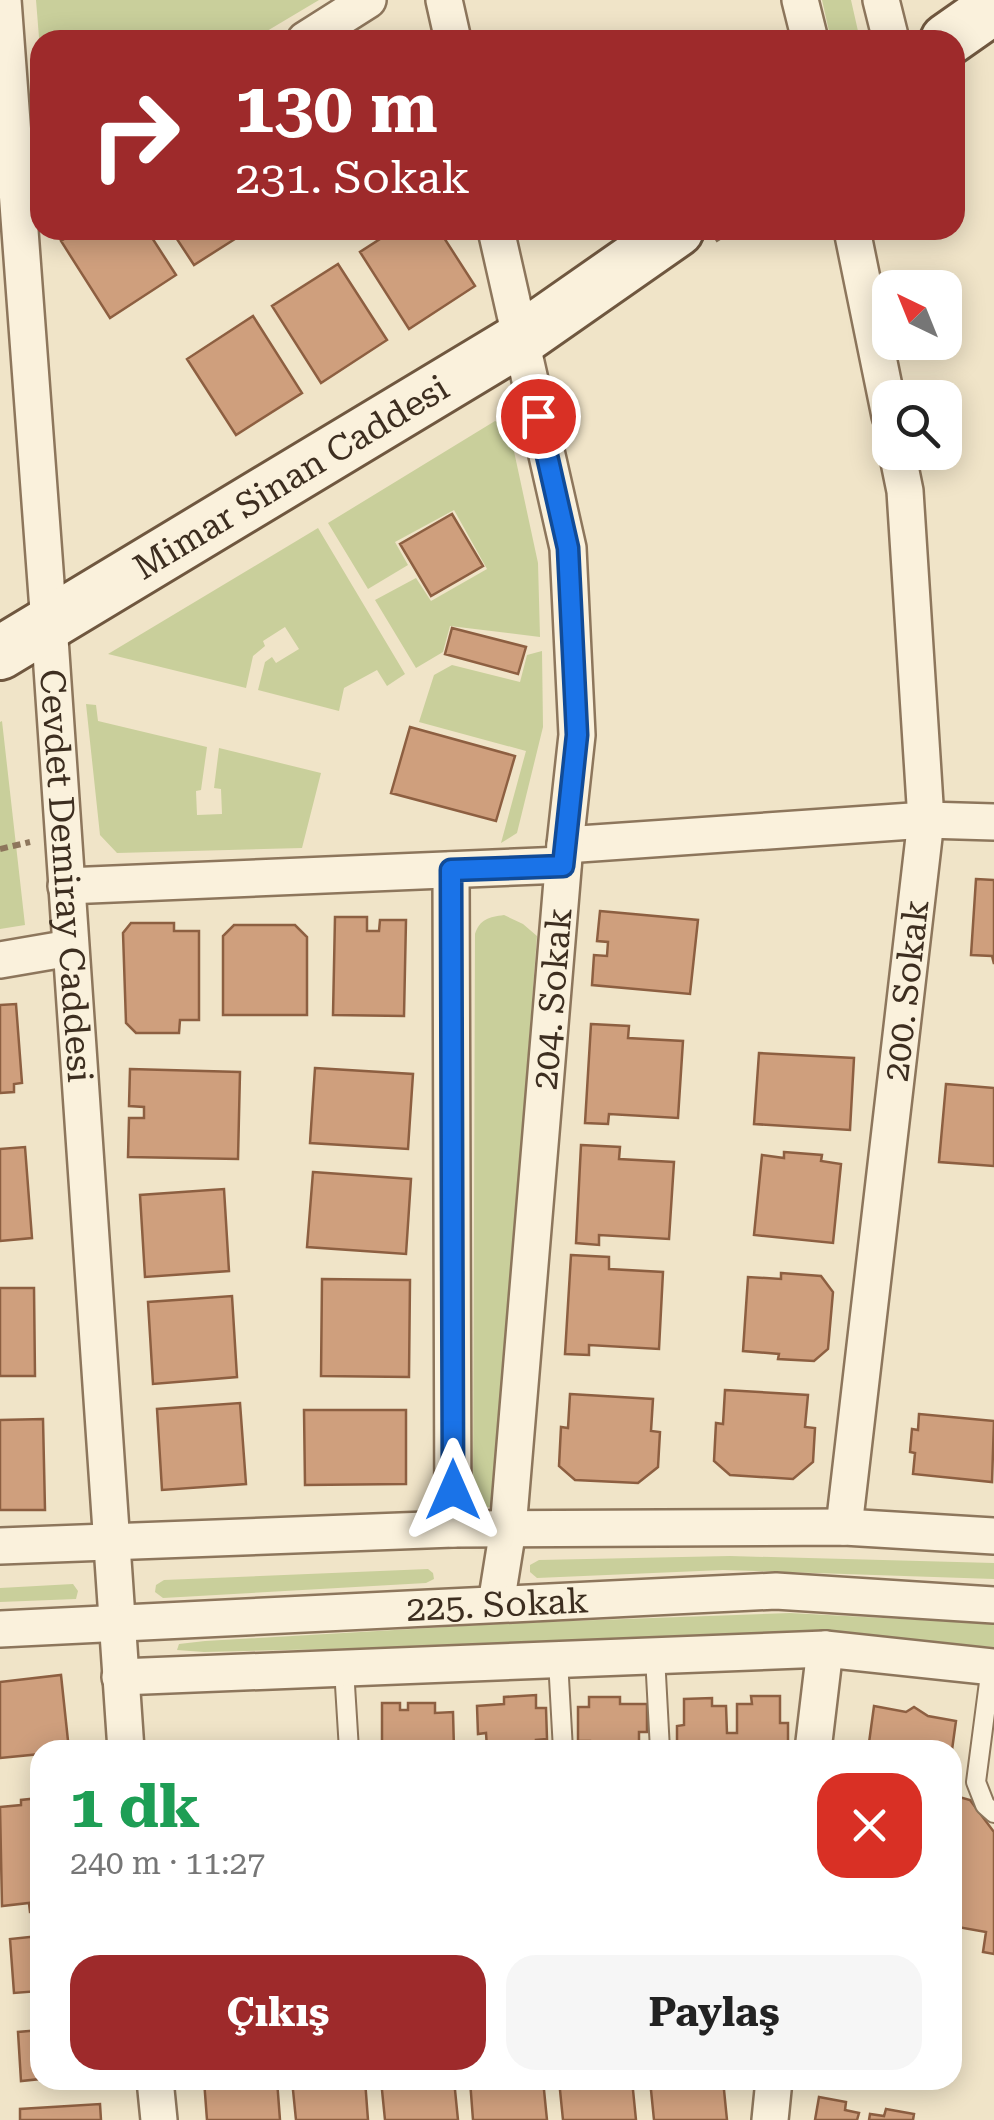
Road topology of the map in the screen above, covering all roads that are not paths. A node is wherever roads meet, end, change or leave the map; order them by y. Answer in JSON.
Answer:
{"nodes":[{"id":1,"x":2,"y":0,"type":"edge"},
{"id":2,"x":368,"y":0,"type":"edge"},
{"id":3,"x":444,"y":0,"type":"edge"},
{"id":4,"x":800,"y":0,"type":"edge"},
{"id":5,"x":880,"y":0,"type":"edge"},
{"id":6,"x":994,"y":7,"type":"edge"},
{"id":7,"x":321,"y":30,"type":"edge"},
{"id":8,"x":451,"y":30,"type":"edge"},
{"id":9,"x":808,"y":30,"type":"edge"},
{"id":10,"x":889,"y":30,"type":"edge"},
{"id":11,"x":962,"y":30,"type":"edge"},
{"id":12,"x":20,"y":230,"type":"edge"},
{"id":13,"x":498,"y":240,"type":"edge"},
{"id":14,"x":663,"y":240,"type":"edge"},
{"id":15,"x":854,"y":240,"type":"edge"},
{"id":16,"x":12,"y":295,"type":"edge"},
{"id":17,"x":521,"y":339,"type":"junction"},
{"id":18,"x":883,"y":380,"type":"edge"},
{"id":19,"x":901,"y":470,"type":"edge"},
{"id":20,"x":49,"y":624,"type":"junction"},
{"id":21,"x":0,"y":653,"type":"edge"},
{"id":22,"x":926,"y":820,"type":"junction"},
{"id":23,"x":994,"y":822,"type":"edge"},
{"id":24,"x":564,"y":855,"type":"junction"},
{"id":25,"x":451,"y":870,"type":"junction"},
{"id":26,"x":66,"y":886,"type":"junction"},
{"id":27,"x":70,"y":948,"type":"junction"},
{"id":28,"x":0,"y":960,"type":"edge"},
{"id":29,"x":844,"y":1526,"type":"junction"},
{"id":30,"x":453,"y":1529,"type":"junction"},
{"id":31,"x":508,"y":1529,"type":"junction"},
{"id":32,"x":994,"y":1536,"type":"edge"},
{"id":33,"x":111,"y":1540,"type":"junction"},
{"id":34,"x":0,"y":1546,"type":"edge"},
{"id":35,"x":496,"y":1604,"type":"junction"},
{"id":36,"x":994,"y":1605,"type":"edge"},
{"id":37,"x":117,"y":1626,"type":"junction"},
{"id":38,"x":0,"y":1630,"type":"edge"},
{"id":39,"x":825,"y":1649,"type":"junction"},
{"id":40,"x":655,"y":1656,"type":"junction"},
{"id":41,"x":558,"y":1660,"type":"junction"},
{"id":42,"x":992,"y":1667,"type":"edge"},
{"id":43,"x":344,"y":1669,"type":"junction"},
{"id":44,"x":120,"y":1677,"type":"junction"},
{"id":45,"x":125,"y":1740,"type":"edge"},
{"id":46,"x":348,"y":1740,"type":"edge"},
{"id":47,"x":562,"y":1740,"type":"edge"},
{"id":48,"x":659,"y":1740,"type":"edge"},
{"id":49,"x":814,"y":1740,"type":"edge"},
{"id":50,"x":994,"y":1813,"type":"edge"},
{"id":51,"x":156,"y":2090,"type":"edge"},
{"id":52,"x":773,"y":2090,"type":"edge"},
{"id":53,"x":159,"y":2120,"type":"edge"},
{"id":54,"x":770,"y":2120,"type":"edge"}],
"edges":[{"from":1,"to":12,"type":"street","name":"Cevdet Demiray Caddesi"},
{"from":2,"to":7,"type":"street"},
{"from":3,"to":8,"type":"street"},
{"from":4,"to":9,"type":"street"},
{"from":5,"to":10,"type":"street"},
{"from":6,"to":11,"type":"main road"},
{"from":12,"to":16,"type":"street","name":"Cevdet Demiray Caddesi"},
{"from":13,"to":17,"type":"street","name":"204. Sokak"},
{"from":14,"to":17,"type":"main road","name":"Mimar Sinan Caddesi"},
{"from":15,"to":18,"type":"street"},
{"from":16,"to":20,"type":"street","name":"Cevdet Demiray Caddesi"},
{"from":17,"to":20,"type":"main road","name":"Mimar Sinan Caddesi"},
{"from":17,"to":24,"type":"street","name":"204. Sokak"},
{"from":19,"to":22,"type":"street","name":"200. Sokak"},
{"from":20,"to":21,"type":"main road","name":"Mimar Sinan Caddesi"},
{"from":20,"to":26,"type":"street","name":"Cevdet Demiray Caddesi"},
{"from":22,"to":23,"type":"street"},
{"from":22,"to":24,"type":"street"},
{"from":22,"to":29,"type":"street","name":"200. Sokak"},
{"from":24,"to":25,"type":"street"},
{"from":24,"to":31,"type":"street","name":"204. Sokak"},
{"from":25,"to":26,"type":"street"},
{"from":25,"to":30,"type":"street"},
{"from":26,"to":27,"type":"street","name":"Cevdet Demiray Caddesi"},
{"from":27,"to":28,"type":"street"},
{"from":27,"to":33,"type":"street","name":"Cevdet Demiray Caddesi"},
{"from":29,"to":31,"type":"street","name":"225. Sokak"},
{"from":29,"to":32,"type":"street","name":"225. Sokak"},
{"from":30,"to":31,"type":"street","name":"225. Sokak"},
{"from":30,"to":33,"type":"street","name":"225. Sokak"},
{"from":31,"to":35,"type":"street","name":"204. Sokak"},
{"from":33,"to":34,"type":"street","name":"225. Sokak"},
{"from":33,"to":37,"type":"street","name":"Cevdet Demiray Caddesi"},
{"from":35,"to":36,"type":"street","name":"225. Sokak"},
{"from":35,"to":37,"type":"street","name":"225. Sokak"},
{"from":37,"to":38,"type":"street","name":"225. Sokak"},
{"from":37,"to":44,"type":"street","name":"Cevdet Demiray Caddesi"},
{"from":39,"to":40,"type":"street"},
{"from":39,"to":42,"type":"street"},
{"from":39,"to":49,"type":"street"},
{"from":40,"to":41,"type":"street"},
{"from":40,"to":48,"type":"lane"},
{"from":41,"to":43,"type":"street"},
{"from":41,"to":47,"type":"lane"},
{"from":42,"to":50,"type":"lane"},
{"from":43,"to":44,"type":"street"},
{"from":43,"to":46,"type":"lane"},
{"from":44,"to":45,"type":"street","name":"Cevdet Demiray Caddesi"},
{"from":51,"to":53,"type":"street"},
{"from":52,"to":54,"type":"street"}]}
